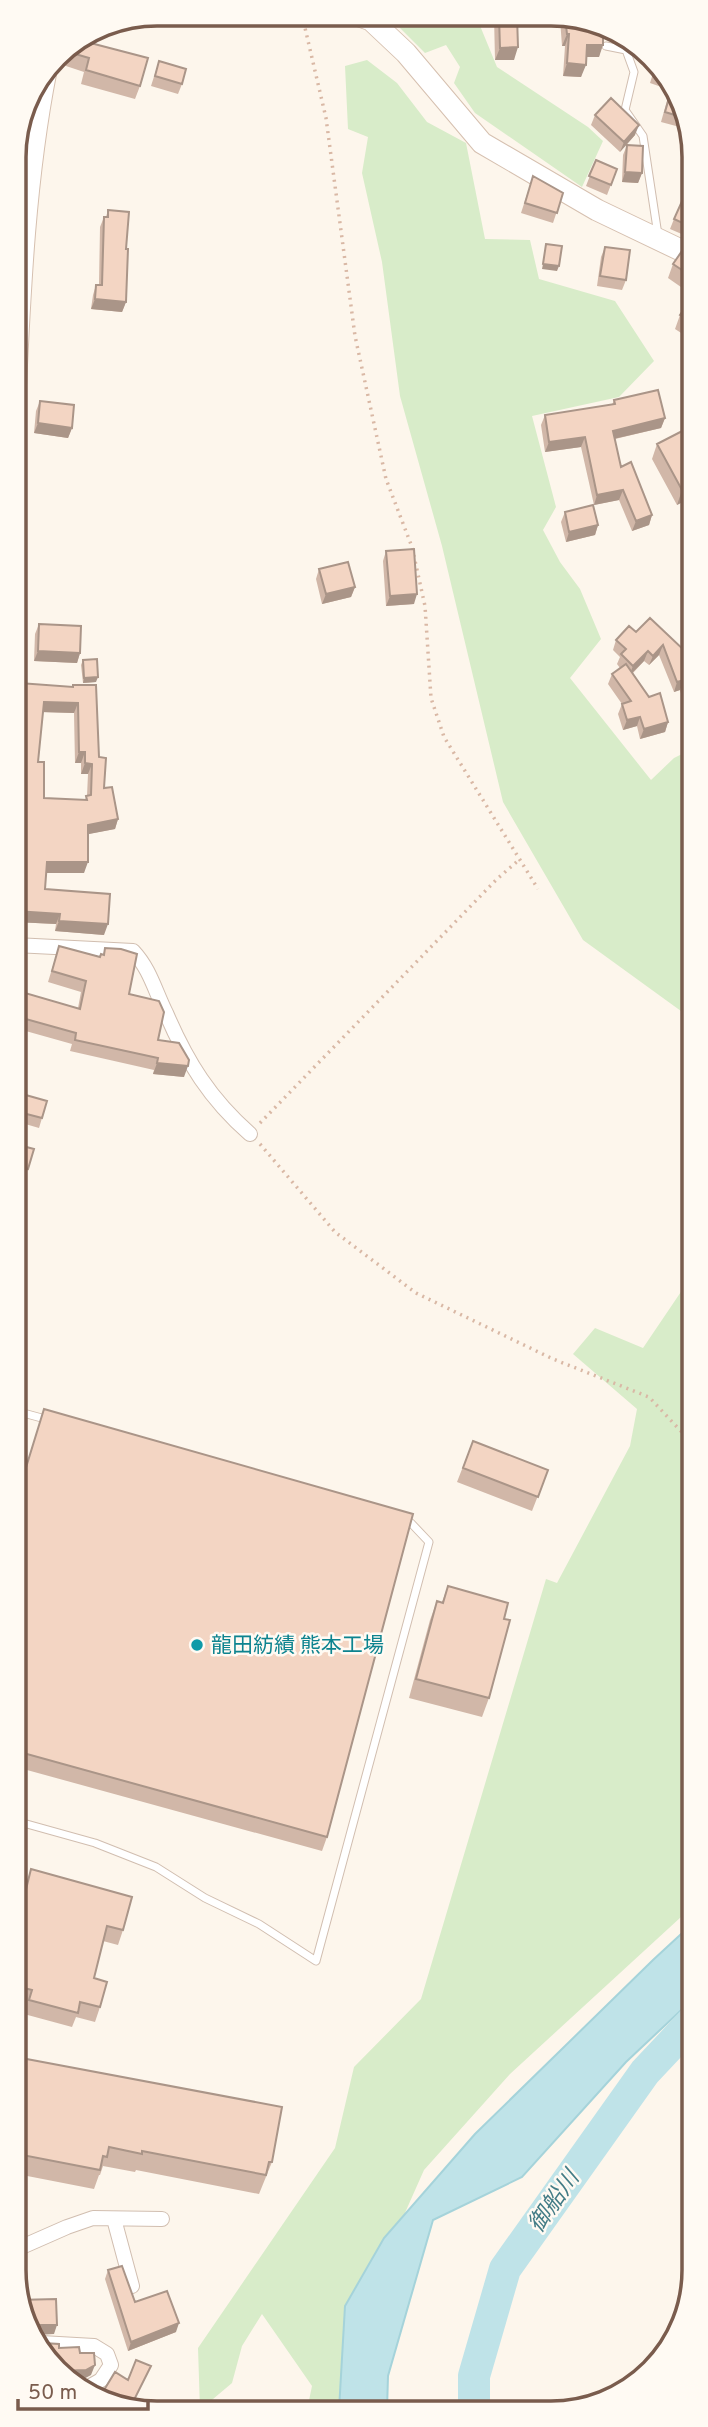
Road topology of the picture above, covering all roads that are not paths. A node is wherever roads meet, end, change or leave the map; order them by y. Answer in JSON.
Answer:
{"nodes":[{"id":1,"x":378,"y":26,"type":"edge"},
{"id":2,"x":606,"y":46,"type":"edge"},
{"id":3,"x":625,"y":50,"type":"edge"},
{"id":4,"x":626,"y":51,"type":"edge"},
{"id":5,"x":41,"y":97,"type":"edge"},
{"id":6,"x":27,"y":218,"type":"edge"},
{"id":7,"x":659,"y":240,"type":"junction"},
{"id":8,"x":682,"y":251,"type":"edge"},
{"id":9,"x":27,"y":946,"type":"edge"},
{"id":10,"x":250,"y":1134,"type":"road end"},
{"id":11,"x":26,"y":1414,"type":"edge"},
{"id":12,"x":54,"y":1422,"type":"edge"},
{"id":13,"x":397,"y":1520,"type":"edge"},
{"id":14,"x":26,"y":1824,"type":"edge"},
{"id":15,"x":114,"y":2219,"type":"junction"},
{"id":16,"x":162,"y":2219,"type":"dead end"},
{"id":17,"x":26,"y":2245,"type":"edge"},
{"id":18,"x":132,"y":2286,"type":"edge"},
{"id":19,"x":49,"y":2343,"type":"edge"},
{"id":20,"x":94,"y":2384,"type":"edge"}],
"edges":[{"from":1,"to":7,"type":"street"},
{"from":2,"to":3,"type":"lane"},
{"from":4,"to":7,"type":"lane"},
{"from":5,"to":6,"type":"street"},
{"from":7,"to":8,"type":"street"},
{"from":9,"to":10,"type":"street"},
{"from":11,"to":12,"type":"lane"},
{"from":13,"to":14,"type":"lane"},
{"from":15,"to":16,"type":"street"},
{"from":15,"to":17,"type":"street"},
{"from":15,"to":18,"type":"street"},
{"from":19,"to":20,"type":"street"}]}
